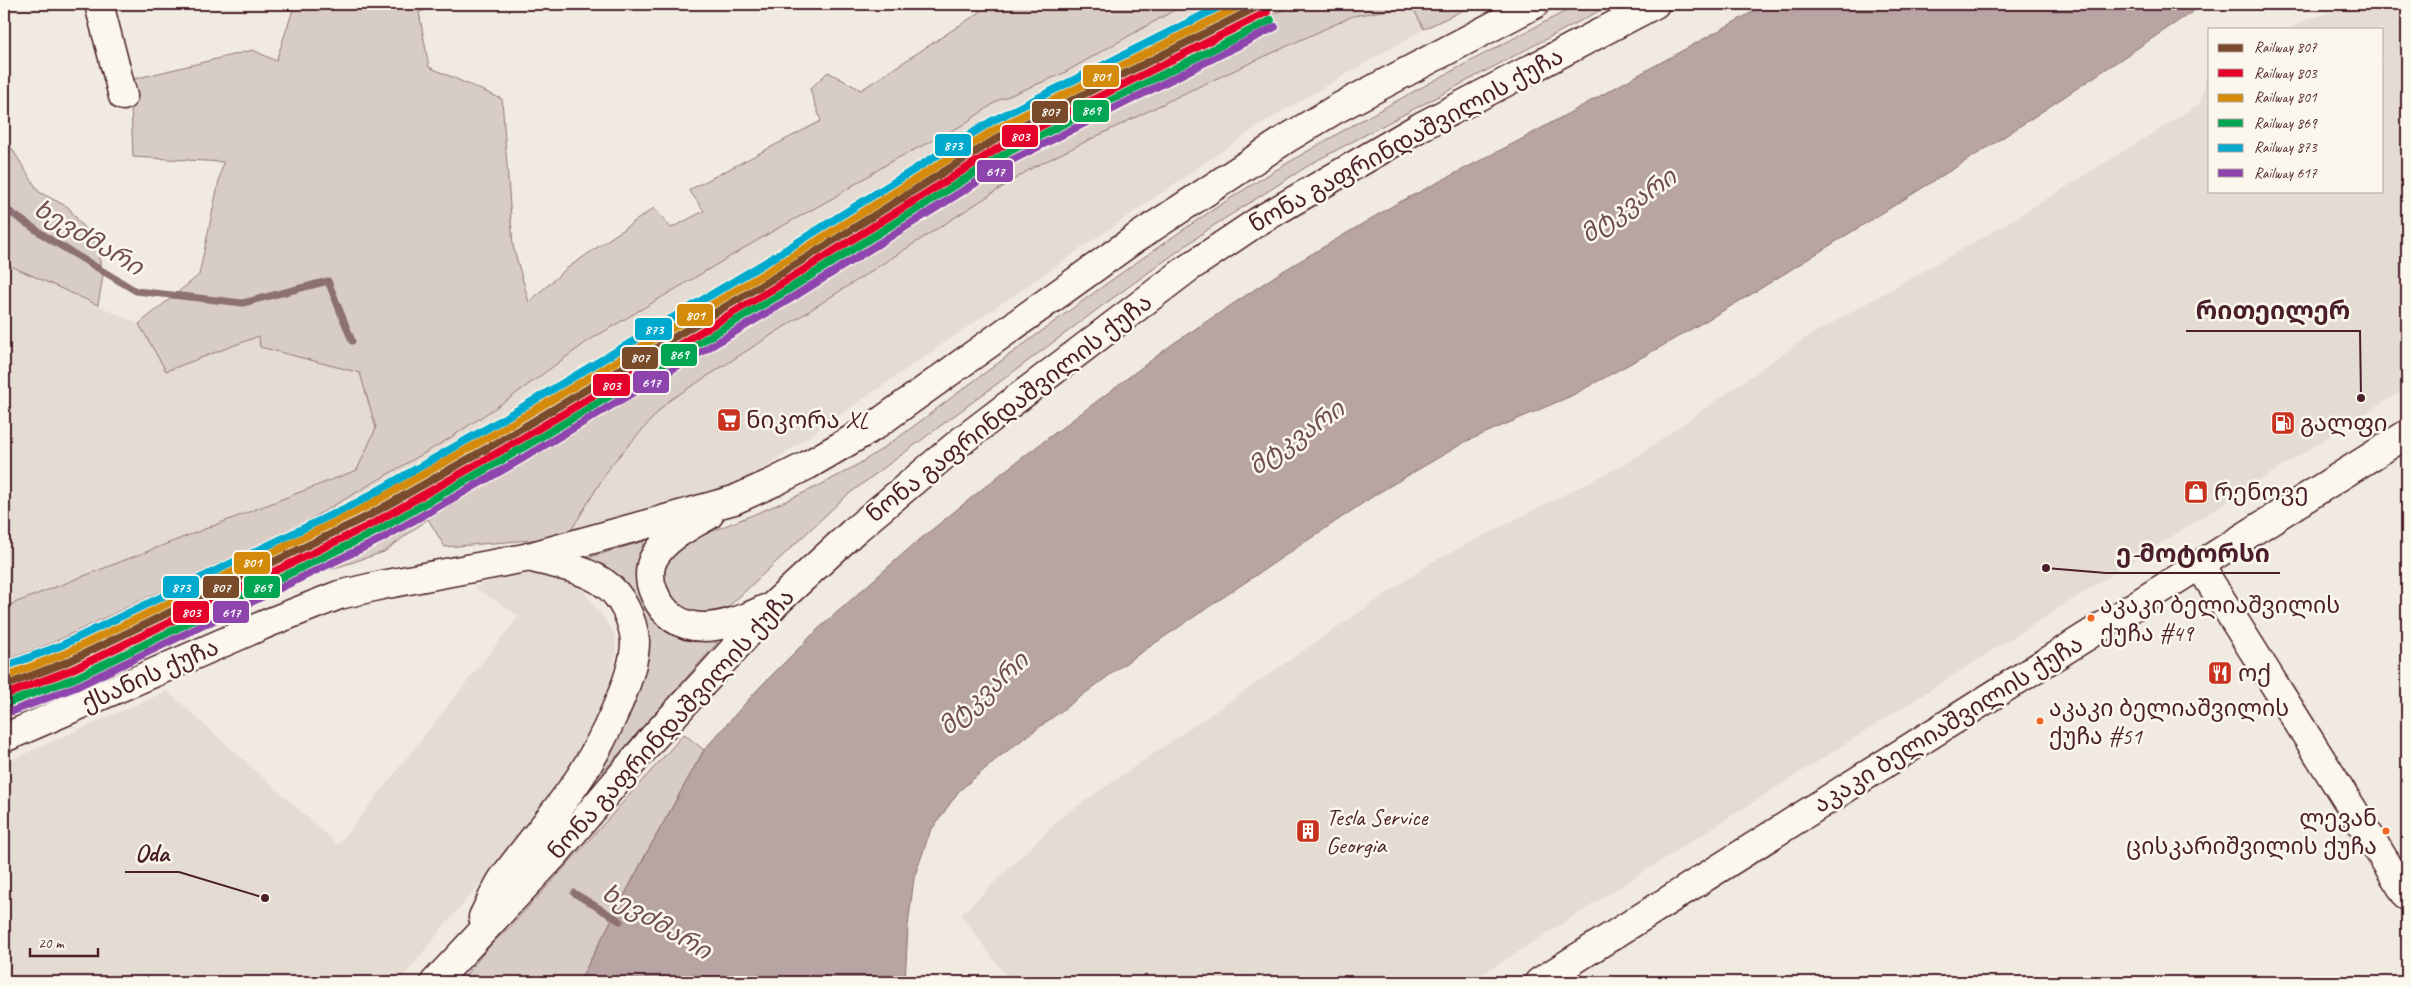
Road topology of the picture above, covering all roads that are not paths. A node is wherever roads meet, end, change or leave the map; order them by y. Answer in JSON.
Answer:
{"nodes":[{"id":1,"x":99,"y":4,"type":"edge"},
{"id":2,"x":1536,"y":4,"type":"edge"},
{"id":3,"x":1655,"y":4,"type":"edge"},
{"id":4,"x":123,"y":96,"type":"dead end"},
{"id":5,"x":2407,"y":434,"type":"edge"},
{"id":6,"x":734,"y":500,"type":"junction"},
{"id":7,"x":529,"y":557,"type":"junction"},
{"id":8,"x":2200,"y":566,"type":"junction"},
{"id":9,"x":776,"y":603,"type":"junction"},
{"id":10,"x":4,"y":738,"type":"edge"},
{"id":11,"x":2407,"y":896,"type":"edge"},
{"id":12,"x":469,"y":945,"type":"junction"},
{"id":13,"x":435,"y":982,"type":"edge"},
{"id":14,"x":1540,"y":982,"type":"edge"}],
"edges":[{"from":1,"to":4,"type":"main road"},
{"from":2,"to":6,"type":"main road"},
{"from":3,"to":9,"type":"main road","name":"ნონა გაფრინდაშვილის ქუჩა"},
{"from":5,"to":8,"type":"main road","name":"აკაკი ბელიაშვილის ქუჩა"},
{"from":6,"to":7,"type":"main road"},
{"from":6,"to":9,"type":"main road"},
{"from":7,"to":10,"type":"main road","name":"ქსანის ქუჩა"},
{"from":7,"to":12,"type":"main road"},
{"from":8,"to":11,"type":"main road"},
{"from":8,"to":14,"type":"main road","name":"აკაკი ბელიაშვილის ქუჩა"},
{"from":9,"to":12,"type":"main road","name":"ნონა გაფრინდაშვილის ქუჩა"},
{"from":12,"to":13,"type":"main road"}]}
